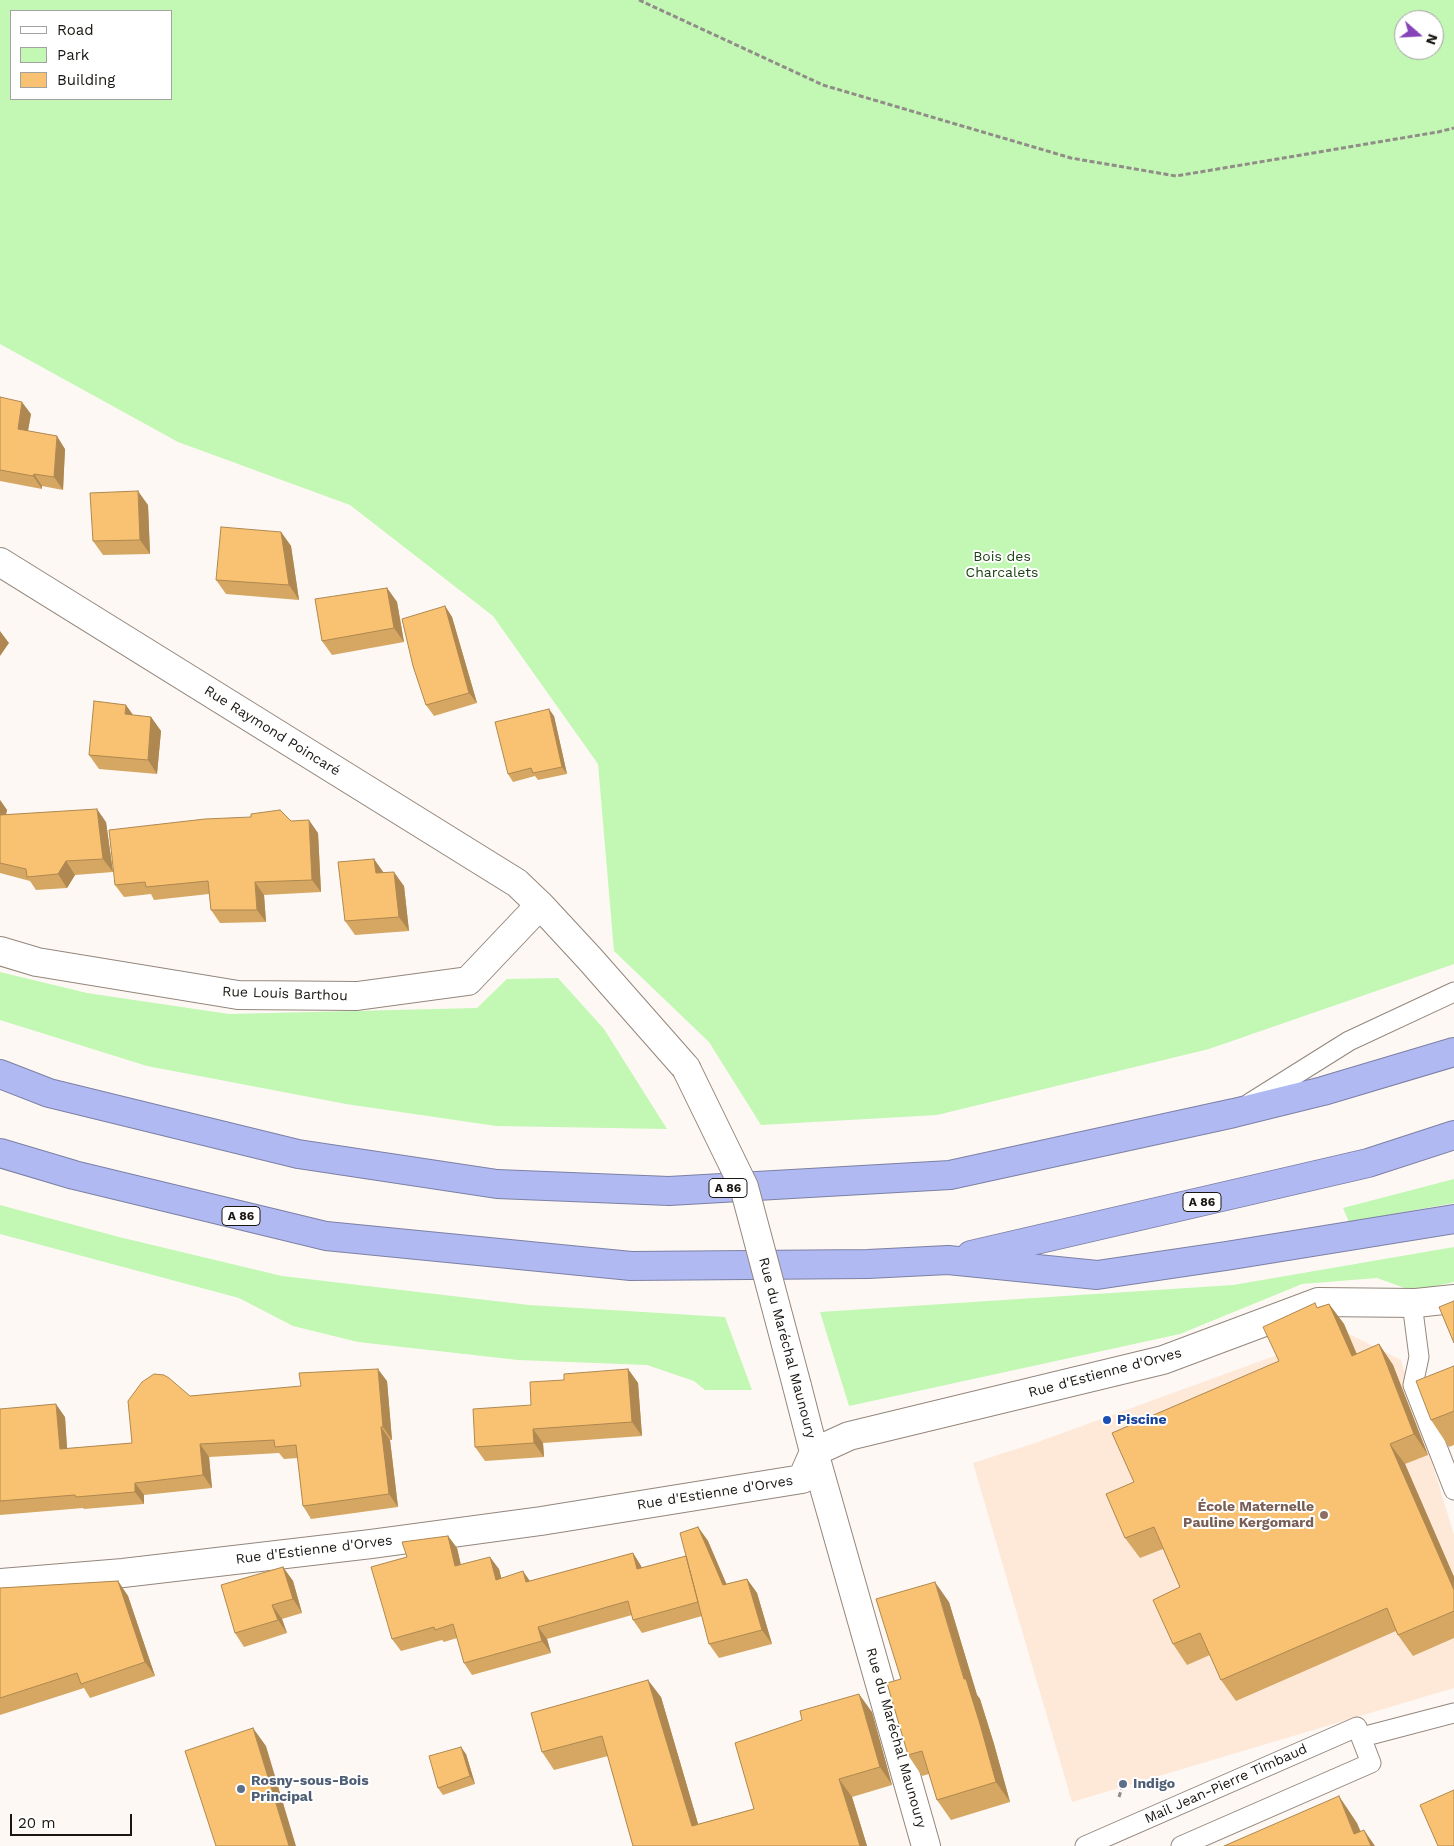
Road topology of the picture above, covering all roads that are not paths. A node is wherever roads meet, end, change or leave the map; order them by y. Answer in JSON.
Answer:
{"nodes":[{"id":1,"x":0,"y":562,"type":"edge"},
{"id":2,"x":540,"y":905,"type":"junction"},
{"id":3,"x":0,"y":951,"type":"edge"},
{"id":4,"x":1454,"y":992,"type":"edge"},
{"id":5,"x":1454,"y":1052,"type":"edge"},
{"id":6,"x":0,"y":1074,"type":"edge"},
{"id":7,"x":1234,"y":1113,"type":"junction"},
{"id":8,"x":1454,"y":1135,"type":"edge"},
{"id":9,"x":0,"y":1153,"type":"edge"},
{"id":10,"x":1454,"y":1219,"type":"edge"},
{"id":11,"x":948,"y":1260,"type":"junction"},
{"id":12,"x":1454,"y":1299,"type":"edge"},
{"id":13,"x":1412,"y":1303,"type":"junction"},
{"id":14,"x":814,"y":1452,"type":"junction"},
{"id":15,"x":1454,"y":1490,"type":"edge"},
{"id":16,"x":0,"y":1583,"type":"edge"},
{"id":17,"x":1454,"y":1714,"type":"edge"},
{"id":18,"x":1362,"y":1737,"type":"junction"},
{"id":19,"x":926,"y":1846,"type":"edge"},
{"id":20,"x":1085,"y":1846,"type":"edge"},
{"id":21,"x":1181,"y":1846,"type":"edge"}],
"edges":[{"from":1,"to":2,"type":"street","name":"Rue Raymond Poincaré"},
{"from":2,"to":3,"type":"street","name":"Rue Louis Barthou"},
{"from":2,"to":14,"type":"street","name":"Rue du Maréchal Maunoury","bridge":true},
{"from":4,"to":7,"type":"lane"},
{"from":5,"to":7,"type":"highway","number":"A 86"},
{"from":6,"to":7,"type":"highway","number":"A 86"},
{"from":8,"to":11,"type":"highway","number":"A 86"},
{"from":9,"to":11,"type":"highway","number":"A 86"},
{"from":10,"to":11,"type":"highway"},
{"from":12,"to":13,"type":"street","name":"Rue d'Estienne d'Orves"},
{"from":13,"to":14,"type":"street","name":"Rue d'Estienne d'Orves"},
{"from":13,"to":15,"type":"lane"},
{"from":14,"to":16,"type":"street","name":"Rue d'Estienne d'Orves"},
{"from":14,"to":19,"type":"street","name":"Rue du Maréchal Maunoury"},
{"from":17,"to":18,"type":"lane","name":"Mail Jean-Pierre Timbaud"},
{"from":18,"to":20,"type":"lane","name":"Mail Jean-Pierre Timbaud"},
{"from":18,"to":21,"type":"lane"}]}
